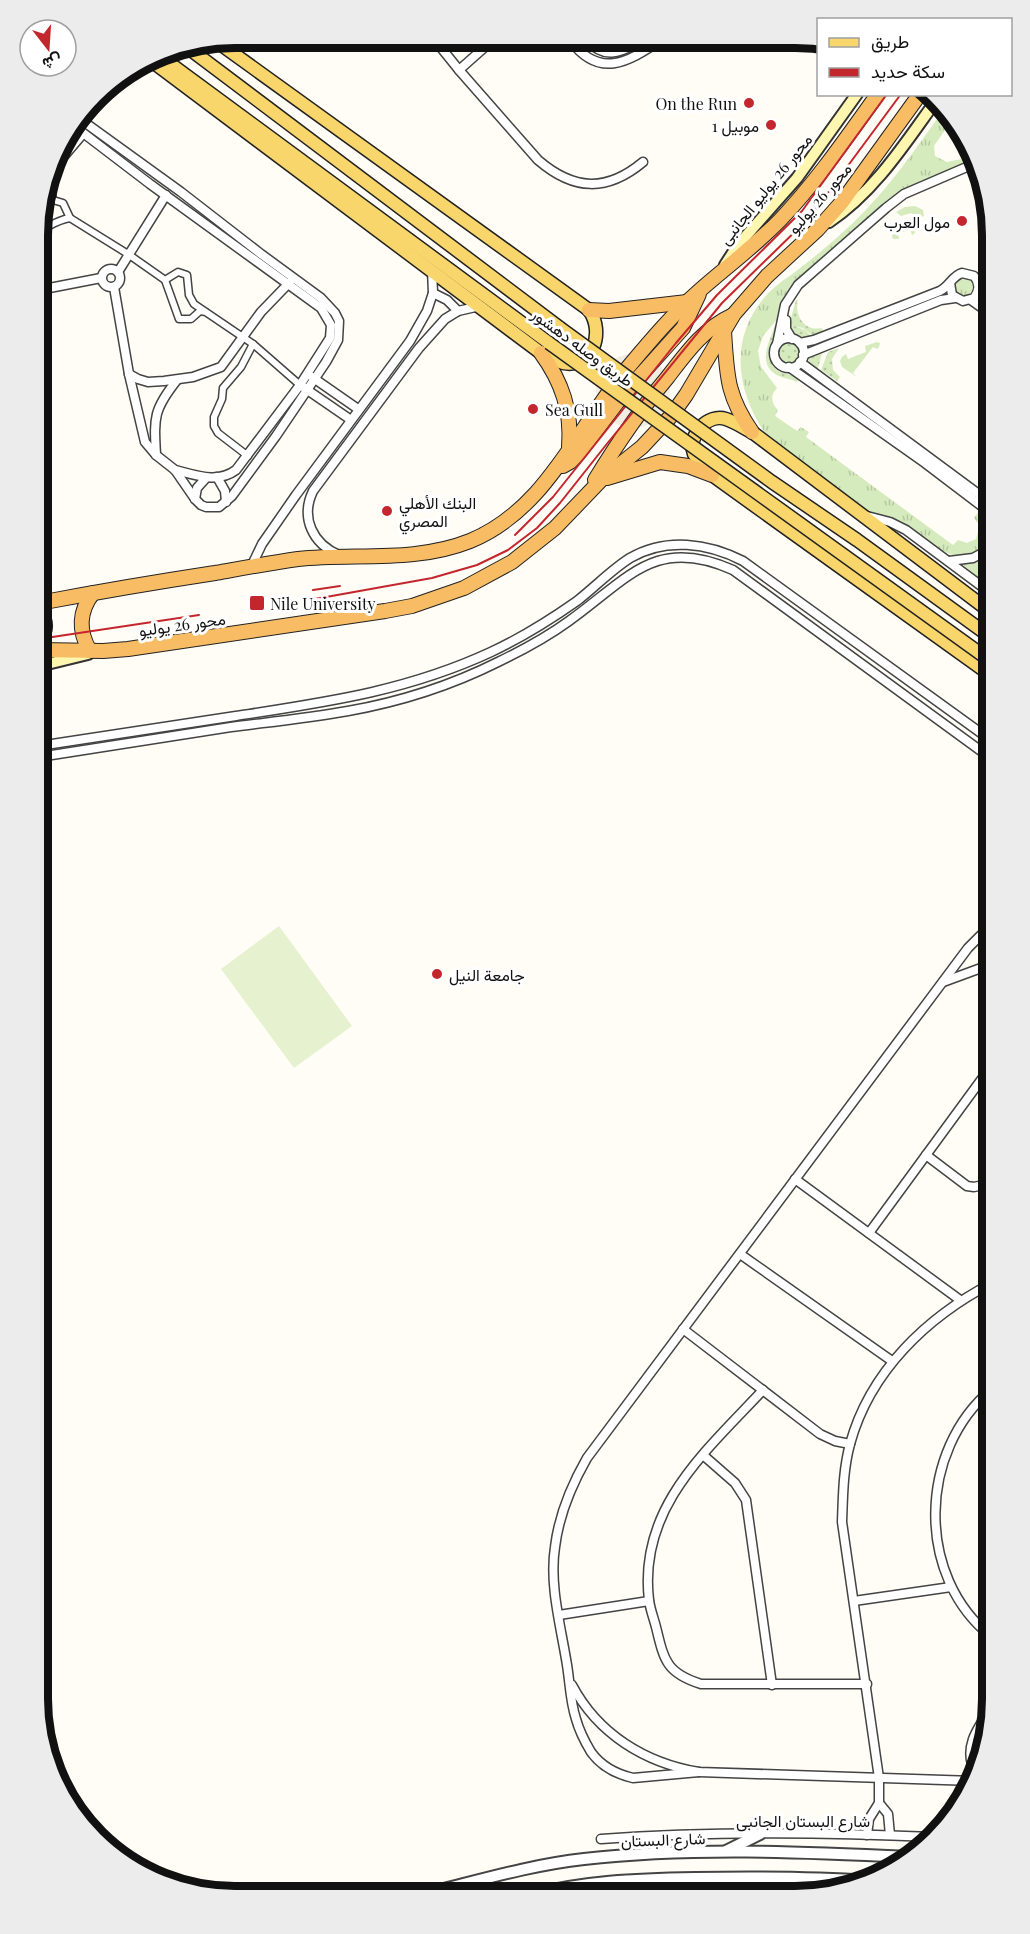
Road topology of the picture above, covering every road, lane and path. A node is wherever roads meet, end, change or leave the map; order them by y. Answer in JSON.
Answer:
{"nodes":[{"id":1,"x":441,"y":48,"type":"edge"},
{"id":2,"x":484,"y":48,"type":"edge"},
{"id":3,"x":576,"y":48,"type":"edge"},
{"id":4,"x":596,"y":48,"type":"edge"},
{"id":5,"x":629,"y":48,"type":"edge"},
{"id":6,"x":648,"y":48,"type":"edge"},
{"id":7,"x":227,"y":49,"type":"edge"},
{"id":8,"x":194,"y":53,"type":"edge"},
{"id":9,"x":167,"y":61,"type":"edge"},
{"id":10,"x":157,"y":65,"type":"edge"},
{"id":11,"x":459,"y":70,"type":"junction"},
{"id":12,"x":856,"y":96,"type":"edge"},
{"id":13,"x":877,"y":96,"type":"edge"},
{"id":14,"x":919,"y":96,"type":"edge"},
{"id":15,"x":931,"y":107,"type":"edge"},
{"id":16,"x":85,"y":123,"type":"edge"},
{"id":17,"x":79,"y":130,"type":"edge"},
{"id":18,"x":84,"y":134,"type":"junction"},
{"id":19,"x":66,"y":156,"type":"edge"},
{"id":20,"x":643,"y":162,"type":"dead end"},
{"id":21,"x":969,"y":167,"type":"edge"},
{"id":22,"x":969,"y":168,"type":"edge"},
{"id":23,"x":156,"y":174,"type":"junction"},
{"id":24,"x":150,"y":184,"type":"junction"},
{"id":25,"x":182,"y":192,"type":"junction"},
{"id":26,"x":166,"y":195,"type":"junction"},
{"id":27,"x":52,"y":196,"type":"edge"},
{"id":28,"x":53,"y":200,"type":"joint"},
{"id":29,"x":175,"y":202,"type":"junction"},
{"id":30,"x":70,"y":218,"type":"junction"},
{"id":31,"x":49,"y":226,"type":"edge"},
{"id":32,"x":818,"y":229,"type":"junction"},
{"id":33,"x":128,"y":254,"type":"junction"},
{"id":34,"x":432,"y":270,"type":"junction"},
{"id":35,"x":118,"y":272,"type":"junction"},
{"id":36,"x":720,"y":275,"type":"junction"},
{"id":37,"x":101,"y":278,"type":"junction"},
{"id":38,"x":165,"y":280,"type":"junction"},
{"id":39,"x":290,"y":282,"type":"junction"},
{"id":40,"x":950,"y":283,"type":"junction"},
{"id":41,"x":114,"y":287,"type":"junction"},
{"id":42,"x":48,"y":288,"type":"edge"},
{"id":43,"x":700,"y":290,"type":"junction"},
{"id":44,"x":433,"y":293,"type":"junction"},
{"id":45,"x":974,"y":297,"type":"junction"},
{"id":46,"x":955,"y":298,"type":"junction"},
{"id":47,"x":687,"y":302,"type":"junction"},
{"id":48,"x":982,"y":302,"type":"edge"},
{"id":49,"x":982,"y":305,"type":"edge"},
{"id":50,"x":480,"y":306,"type":"junction"},
{"id":51,"x":588,"y":310,"type":"junction"},
{"id":52,"x":458,"y":311,"type":"junction"},
{"id":53,"x":206,"y":312,"type":"junction"},
{"id":54,"x":734,"y":314,"type":"junction"},
{"id":55,"x":724,"y":331,"type":"junction"},
{"id":56,"x":244,"y":337,"type":"junction"},
{"id":57,"x":410,"y":341,"type":"junction"},
{"id":58,"x":796,"y":341,"type":"junction"},
{"id":59,"x":253,"y":344,"type":"junction"},
{"id":60,"x":777,"y":344,"type":"junction"},
{"id":61,"x":419,"y":348,"type":"junction"},
{"id":62,"x":541,"y":353,"type":"junction"},
{"id":63,"x":802,"y":358,"type":"junction"},
{"id":64,"x":789,"y":368,"type":"junction"},
{"id":65,"x":129,"y":374,"type":"junction"},
{"id":66,"x":312,"y":376,"type":"junction"},
{"id":67,"x":177,"y":380,"type":"junction"},
{"id":68,"x":304,"y":388,"type":"junction"},
{"id":69,"x":358,"y":409,"type":"junction"},
{"id":70,"x":351,"y":420,"type":"junction"},
{"id":71,"x":752,"y":432,"type":"junction"},
{"id":72,"x":569,"y":449,"type":"junction"},
{"id":73,"x":156,"y":455,"type":"junction"},
{"id":74,"x":248,"y":456,"type":"junction"},
{"id":75,"x":556,"y":469,"type":"junction"},
{"id":76,"x":175,"y":470,"type":"junction"},
{"id":77,"x":712,"y":475,"type":"junction"},
{"id":78,"x":217,"y":477,"type":"junction"},
{"id":79,"x":206,"y":478,"type":"junction"},
{"id":80,"x":602,"y":479,"type":"junction"},
{"id":81,"x":296,"y":495,"type":"junction"},
{"id":82,"x":982,"y":496,"type":"edge"},
{"id":83,"x":195,"y":499,"type":"junction"},
{"id":84,"x":583,"y":499,"type":"junction"},
{"id":85,"x":226,"y":502,"type":"junction"},
{"id":86,"x":309,"y":503,"type":"junction"},
{"id":87,"x":982,"y":506,"type":"edge"},
{"id":88,"x":861,"y":515,"type":"junction"},
{"id":89,"x":982,"y":551,"type":"edge"},
{"id":90,"x":340,"y":555,"type":"junction"},
{"id":91,"x":949,"y":561,"type":"junction"},
{"id":92,"x":251,"y":567,"type":"junction"},
{"id":93,"x":982,"y":586,"type":"edge"},
{"id":94,"x":93,"y":593,"type":"junction"},
{"id":95,"x":48,"y":601,"type":"edge"},
{"id":96,"x":982,"y":606,"type":"edge"},
{"id":97,"x":982,"y":631,"type":"edge"},
{"id":98,"x":48,"y":649,"type":"edge"},
{"id":99,"x":96,"y":651,"type":"junction"},
{"id":100,"x":982,"y":655,"type":"edge"},
{"id":101,"x":48,"y":664,"type":"edge"},
{"id":102,"x":982,"y":669,"type":"edge"},
{"id":103,"x":231,"y":717,"type":"junction"},
{"id":104,"x":217,"y":719,"type":"junction"},
{"id":105,"x":232,"y":727,"type":"junction"},
{"id":106,"x":218,"y":729,"type":"junction"},
{"id":107,"x":982,"y":734,"type":"edge"},
{"id":108,"x":48,"y":745,"type":"edge"},
{"id":109,"x":982,"y":752,"type":"edge"},
{"id":110,"x":48,"y":756,"type":"edge"},
{"id":111,"x":982,"y":935,"type":"edge"},
{"id":112,"x":982,"y":968,"type":"edge"},
{"id":113,"x":943,"y":982,"type":"junction"},
{"id":114,"x":982,"y":1079,"type":"edge"},
{"id":115,"x":926,"y":1155,"type":"junction"},
{"id":116,"x":795,"y":1179,"type":"junction"},
{"id":117,"x":982,"y":1186,"type":"edge"},
{"id":118,"x":869,"y":1233,"type":"junction"},
{"id":119,"x":740,"y":1254,"type":"junction"},
{"id":120,"x":982,"y":1288,"type":"edge"},
{"id":121,"x":960,"y":1300,"type":"junction"},
{"id":122,"x":683,"y":1329,"type":"junction"},
{"id":123,"x":892,"y":1361,"type":"junction"},
{"id":124,"x":763,"y":1390,"type":"junction"},
{"id":125,"x":982,"y":1399,"type":"edge"},
{"id":126,"x":850,"y":1444,"type":"junction"},
{"id":127,"x":703,"y":1455,"type":"junction"},
{"id":128,"x":951,"y":1587,"type":"junction"},
{"id":129,"x":649,"y":1601,"type":"junction"},
{"id":130,"x":854,"y":1601,"type":"junction"},
{"id":131,"x":559,"y":1615,"type":"junction"},
{"id":132,"x":982,"y":1630,"type":"edge"},
{"id":133,"x":569,"y":1679,"type":"junction"},
{"id":134,"x":867,"y":1684,"type":"junction"},
{"id":135,"x":772,"y":1685,"type":"junction"},
{"id":136,"x":980,"y":1724,"type":"edge"},
{"id":137,"x":971,"y":1762,"type":"edge"},
{"id":138,"x":699,"y":1772,"type":"junction"},
{"id":139,"x":879,"y":1778,"type":"junction"},
{"id":140,"x":963,"y":1781,"type":"edge"},
{"id":141,"x":879,"y":1803,"type":"junction"},
{"id":142,"x":760,"y":1834,"type":"junction"},
{"id":143,"x":867,"y":1835,"type":"junction"},
{"id":144,"x":890,"y":1835,"type":"junction"},
{"id":145,"x":922,"y":1836,"type":"edge"},
{"id":146,"x":601,"y":1839,"type":"dead end"},
{"id":147,"x":723,"y":1852,"type":"junction"},
{"id":148,"x":897,"y":1856,"type":"edge"},
{"id":149,"x":626,"y":1880,"type":"junction"},
{"id":150,"x":839,"y":1880,"type":"edge"},
{"id":151,"x":458,"y":1886,"type":"edge"},
{"id":152,"x":572,"y":1886,"type":"edge"},
{"id":153,"x":620,"y":1886,"type":"edge"}],
"edges":[{"from":1,"to":11,"type":"street"},
{"from":2,"to":11,"type":"street"},
{"from":3,"to":6,"type":"street"},
{"from":4,"to":5,"type":"street"},
{"from":7,"to":51,"type":"main road"},
{"from":8,"to":97,"type":"main road","name":"طريق وصله دهشور","bridge":true},
{"from":9,"to":100,"type":"main road","name":"طريق وصله دهشور","bridge":true},
{"from":10,"to":34,"type":"main road"},
{"from":11,"to":20,"type":"street"},
{"from":12,"to":36,"type":"main road","name":"محور 26 يوليو الجانبى"},
{"from":13,"to":36,"type":"highway","name":"محور 26 يوليو"},
{"from":14,"to":32,"type":"highway","name":"محور 26 يوليو"},
{"from":15,"to":32,"type":"main road"},
{"from":16,"to":23,"type":"street"},
{"from":17,"to":18,"type":"street"},
{"from":18,"to":19,"type":"street"},
{"from":18,"to":24,"type":"street"},
{"from":21,"to":60,"type":"street"},
{"from":22,"to":58,"type":"street"},
{"from":23,"to":24,"type":"street"},
{"from":23,"to":25,"type":"street"},
{"from":24,"to":26,"type":"street"},
{"from":25,"to":29,"type":"street"},
{"from":25,"to":39,"type":"street"},
{"from":26,"to":29,"type":"street"},
{"from":26,"to":33,"type":"street"},
{"from":27,"to":28,"type":"street"},
{"from":28,"to":30,"type":"street"},
{"from":29,"to":39,"type":"street"},
{"from":30,"to":31,"type":"street"},
{"from":30,"to":33,"type":"street"},
{"from":32,"to":54,"type":"highway","name":"محور 26 يوليو"},
{"from":33,"to":35,"type":"street"},
{"from":33,"to":38,"type":"street"},
{"from":34,"to":44,"type":"street"},
{"from":34,"to":50,"type":"main road"},
{"from":35,"to":37,"type":"street"},
{"from":35,"to":41,"type":"street"},
{"from":36,"to":43,"type":"highway","name":"محور 26 يوليو"},
{"from":37,"to":41,"type":"street"},
{"from":37,"to":42,"type":"street"},
{"from":38,"to":53,"type":"street"},
{"from":38,"to":53,"type":"street"},
{"from":39,"to":56,"type":"street"},
{"from":39,"to":66,"type":"street"},
{"from":40,"to":45,"type":"street"},
{"from":40,"to":46,"type":"street"},
{"from":40,"to":58,"type":"street"},
{"from":41,"to":65,"type":"street"},
{"from":43,"to":47,"type":"highway","name":"محور 26 يوليو"},
{"from":43,"to":75,"type":"highway","name":"محور 26 يوليو"},
{"from":44,"to":52,"type":"street"},
{"from":44,"to":57,"type":"street"},
{"from":45,"to":46,"type":"street"},
{"from":45,"to":48,"type":"street"},
{"from":45,"to":49,"type":"street"},
{"from":46,"to":63,"type":"street"},
{"from":47,"to":51,"type":"highway"},
{"from":47,"to":72,"type":"highway","name":"محور 26 يوليو"},
{"from":50,"to":52,"type":"street"},
{"from":50,"to":62,"type":"main road"},
{"from":51,"to":62,"type":"main road"},
{"from":52,"to":61,"type":"street"},
{"from":53,"to":56,"type":"street"},
{"from":54,"to":55,"type":"highway","name":"محور 26 يوليو"},
{"from":54,"to":84,"type":"highway","name":"محور 26 يوليو"},
{"from":55,"to":71,"type":"highway"},
{"from":55,"to":80,"type":"highway","name":"محور 26 يوليو"},
{"from":56,"to":59,"type":"street"},
{"from":56,"to":67,"type":"street"},
{"from":57,"to":61,"type":"street"},
{"from":57,"to":69,"type":"street"},
{"from":58,"to":60,"type":"street"},
{"from":58,"to":63,"type":"street"},
{"from":59,"to":68,"type":"street"},
{"from":59,"to":74,"type":"street"},
{"from":60,"to":64,"type":"street"},
{"from":61,"to":86,"type":"street"},
{"from":62,"to":72,"type":"highway"},
{"from":63,"to":64,"type":"street"},
{"from":63,"to":82,"type":"street"},
{"from":64,"to":87,"type":"street"},
{"from":65,"to":67,"type":"street"},
{"from":65,"to":73,"type":"street"},
{"from":66,"to":68,"type":"street"},
{"from":66,"to":69,"type":"street"},
{"from":67,"to":73,"type":"street"},
{"from":68,"to":70,"type":"street"},
{"from":68,"to":74,"type":"street"},
{"from":68,"to":85,"type":"street"},
{"from":69,"to":70,"type":"street"},
{"from":70,"to":81,"type":"street"},
{"from":71,"to":77,"type":"main road"},
{"from":71,"to":88,"type":"main road"},
{"from":72,"to":75,"type":"highway","name":"محور 26 يوليو"},
{"from":73,"to":76,"type":"street"},
{"from":74,"to":78,"type":"street"},
{"from":75,"to":90,"type":"highway","name":"محور 26 يوليو"},
{"from":76,"to":79,"type":"street"},
{"from":76,"to":83,"type":"street"},
{"from":77,"to":80,"type":"highway"},
{"from":77,"to":102,"type":"main road"},
{"from":78,"to":79,"type":"street"},
{"from":78,"to":85,"type":"street"},
{"from":79,"to":83,"type":"street"},
{"from":80,"to":84,"type":"highway","name":"محور 26 يوليو"},
{"from":81,"to":86,"type":"street"},
{"from":81,"to":92,"type":"street"},
{"from":83,"to":85,"type":"street"},
{"from":84,"to":99,"type":"highway","name":"محور 26 يوليو"},
{"from":86,"to":90,"type":"street"},
{"from":88,"to":91,"type":"street"},
{"from":88,"to":96,"type":"main road"},
{"from":89,"to":91,"type":"street"},
{"from":90,"to":92,"type":"highway","name":"محور 26 يوليو"},
{"from":91,"to":93,"type":"street"},
{"from":92,"to":94,"type":"highway","name":"محور 26 يوليو"},
{"from":94,"to":95,"type":"highway","name":"محور 26 يوليو"},
{"from":94,"to":99,"type":"highway"},
{"from":98,"to":99,"type":"highway","name":"محور 26 يوليو"},
{"from":99,"to":101,"type":"main road"},
{"from":103,"to":104,"type":"street"},
{"from":103,"to":105,"type":"street"},
{"from":103,"to":107,"type":"street"},
{"from":104,"to":106,"type":"street"},
{"from":104,"to":108,"type":"street"},
{"from":105,"to":106,"type":"street"},
{"from":105,"to":109,"type":"street"},
{"from":106,"to":110,"type":"street"},
{"from":111,"to":113,"type":"street"},
{"from":112,"to":113,"type":"street"},
{"from":113,"to":116,"type":"street"},
{"from":114,"to":115,"type":"street"},
{"from":115,"to":117,"type":"street"},
{"from":115,"to":118,"type":"street"},
{"from":116,"to":118,"type":"street"},
{"from":116,"to":119,"type":"street"},
{"from":118,"to":121,"type":"street"},
{"from":119,"to":122,"type":"street"},
{"from":119,"to":123,"type":"street"},
{"from":120,"to":121,"type":"street"},
{"from":121,"to":123,"type":"street"},
{"from":122,"to":124,"type":"street"},
{"from":122,"to":131,"type":"street"},
{"from":123,"to":126,"type":"street"},
{"from":124,"to":126,"type":"street"},
{"from":124,"to":127,"type":"street"},
{"from":125,"to":128,"type":"street"},
{"from":126,"to":130,"type":"street"},
{"from":127,"to":129,"type":"street"},
{"from":127,"to":135,"type":"street"},
{"from":128,"to":130,"type":"street"},
{"from":128,"to":132,"type":"street"},
{"from":129,"to":131,"type":"street"},
{"from":129,"to":135,"type":"street"},
{"from":130,"to":134,"type":"street"},
{"from":131,"to":133,"type":"street"},
{"from":133,"to":138,"type":"street"},
{"from":133,"to":138,"type":"street"},
{"from":134,"to":135,"type":"street"},
{"from":134,"to":139,"type":"street"},
{"from":136,"to":137,"type":"street"},
{"from":138,"to":139,"type":"street"},
{"from":139,"to":140,"type":"street"},
{"from":139,"to":141,"type":"street"},
{"from":141,"to":143,"type":"street"},
{"from":141,"to":144,"type":"street"},
{"from":142,"to":143,"type":"street","name":"شارع البستان الجانبى"},
{"from":142,"to":146,"type":"street","name":"شارع البستان الجانبى"},
{"from":142,"to":147,"type":"street"},
{"from":143,"to":144,"type":"street","name":"شارع البستان الجانبى"},
{"from":144,"to":145,"type":"street","name":"شارع البستان الجانبى"},
{"from":147,"to":148,"type":"street","name":"شارع البستان"},
{"from":147,"to":151,"type":"street","name":"شارع البستان"},
{"from":149,"to":150,"type":"street"},
{"from":149,"to":152,"type":"street"},
{"from":149,"to":153,"type":"street"}]}
